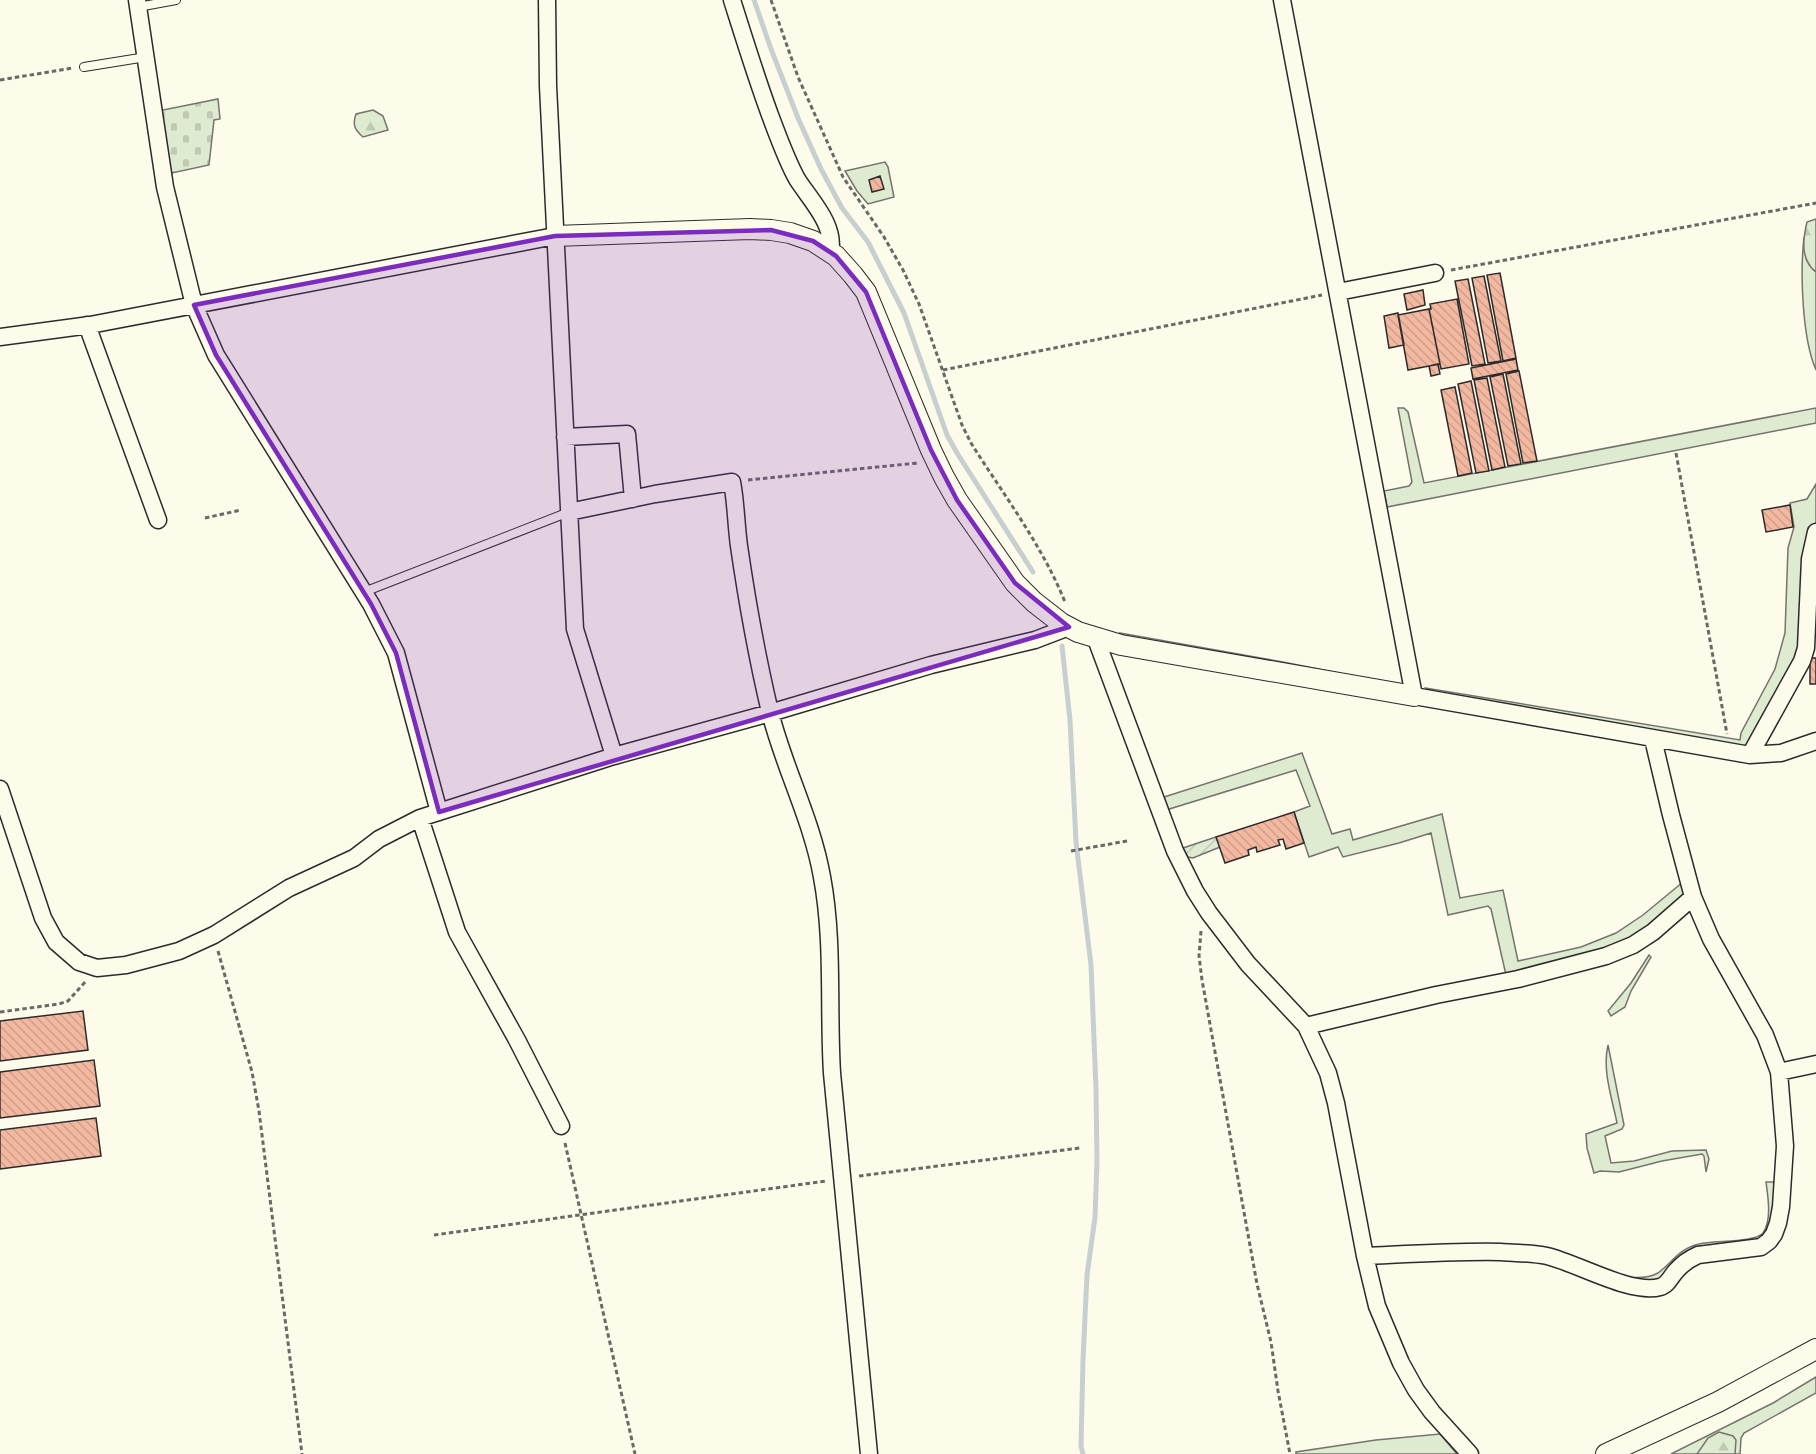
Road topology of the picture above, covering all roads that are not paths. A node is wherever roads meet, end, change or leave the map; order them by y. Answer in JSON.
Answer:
{"nodes":[{"id":1,"x":176,"y":0,"type":"edge"},
{"id":2,"x":547,"y":0,"type":"edge"},
{"id":3,"x":732,"y":0,"type":"edge"},
{"id":4,"x":1282,"y":0,"type":"edge"},
{"id":5,"x":137,"y":4,"type":"edge"},
{"id":6,"x":146,"y":57,"type":"junction"},
{"id":7,"x":84,"y":67,"type":"road end"},
{"id":8,"x":555,"y":236,"type":"junction"},
{"id":9,"x":830,"y":253,"type":"junction"},
{"id":10,"x":1435,"y":273,"type":"road end"},
{"id":11,"x":1338,"y":292,"type":"junction"},
{"id":12,"x":194,"y":305,"type":"junction"},
{"id":13,"x":87,"y":325,"type":"junction"},
{"id":14,"x":0,"y":337,"type":"edge"},
{"id":15,"x":565,"y":437,"type":"junction"},
{"id":16,"x":633,"y":499,"type":"junction"},
{"id":17,"x":569,"y":512,"type":"junction"},
{"id":18,"x":158,"y":520,"type":"dead end"},
{"id":19,"x":1816,"y":532,"type":"edge"},
{"id":20,"x":364,"y":592,"type":"junction"},
{"id":21,"x":1069,"y":627,"type":"junction"},
{"id":22,"x":1096,"y":639,"type":"junction"},
{"id":23,"x":1414,"y":696,"type":"junction"},
{"id":24,"x":770,"y":713,"type":"junction"},
{"id":25,"x":1653,"y":739,"type":"junction"},
{"id":26,"x":1816,"y":741,"type":"edge"},
{"id":27,"x":1750,"y":755,"type":"junction"},
{"id":28,"x":614,"y":756,"type":"junction"},
{"id":29,"x":0,"y":789,"type":"edge"},
{"id":30,"x":439,"y":812,"type":"junction"},
{"id":31,"x":420,"y":818,"type":"junction"},
{"id":32,"x":1693,"y":897,"type":"junction"},
{"id":33,"x":1305,"y":1026,"type":"junction"},
{"id":34,"x":1816,"y":1064,"type":"edge"},
{"id":35,"x":1779,"y":1072,"type":"junction"},
{"id":36,"x":561,"y":1125,"type":"road end"},
{"id":37,"x":1365,"y":1256,"type":"junction"},
{"id":38,"x":1816,"y":1349,"type":"edge"},
{"id":39,"x":869,"y":1454,"type":"edge"},
{"id":40,"x":1470,"y":1454,"type":"edge"},
{"id":41,"x":1606,"y":1454,"type":"edge"}],
"edges":[{"from":1,"to":5,"type":"lane"},
{"from":2,"to":8,"type":"street"},
{"from":3,"to":9,"type":"street"},
{"from":4,"to":11,"type":"street"},
{"from":5,"to":6,"type":"street"},
{"from":6,"to":7,"type":"lane"},
{"from":6,"to":12,"type":"street"},
{"from":8,"to":9,"type":"street"},
{"from":8,"to":12,"type":"street"},
{"from":8,"to":15,"type":"street"},
{"from":9,"to":21,"type":"street"},
{"from":10,"to":11,"type":"street"},
{"from":11,"to":23,"type":"street"},
{"from":12,"to":13,"type":"street"},
{"from":12,"to":20,"type":"street"},
{"from":13,"to":14,"type":"street"},
{"from":13,"to":18,"type":"street"},
{"from":15,"to":16,"type":"street"},
{"from":15,"to":17,"type":"street"},
{"from":16,"to":17,"type":"street"},
{"from":16,"to":24,"type":"street"},
{"from":17,"to":20,"type":"lane"},
{"from":17,"to":28,"type":"street"},
{"from":19,"to":27,"type":"street"},
{"from":20,"to":30,"type":"street"},
{"from":21,"to":22,"type":"street"},
{"from":21,"to":24,"type":"street"},
{"from":22,"to":23,"type":"street"},
{"from":22,"to":33,"type":"street"},
{"from":23,"to":25,"type":"street"},
{"from":24,"to":28,"type":"street"},
{"from":24,"to":39,"type":"street"},
{"from":25,"to":27,"type":"street"},
{"from":25,"to":32,"type":"street"},
{"from":26,"to":27,"type":"street"},
{"from":28,"to":30,"type":"street"},
{"from":29,"to":31,"type":"street"},
{"from":30,"to":31,"type":"street"},
{"from":31,"to":36,"type":"street"},
{"from":32,"to":33,"type":"street"},
{"from":32,"to":35,"type":"street"},
{"from":33,"to":37,"type":"street"},
{"from":34,"to":35,"type":"street"},
{"from":35,"to":37,"type":"street"},
{"from":37,"to":40,"type":"street"},
{"from":38,"to":41,"type":"street"}]}
